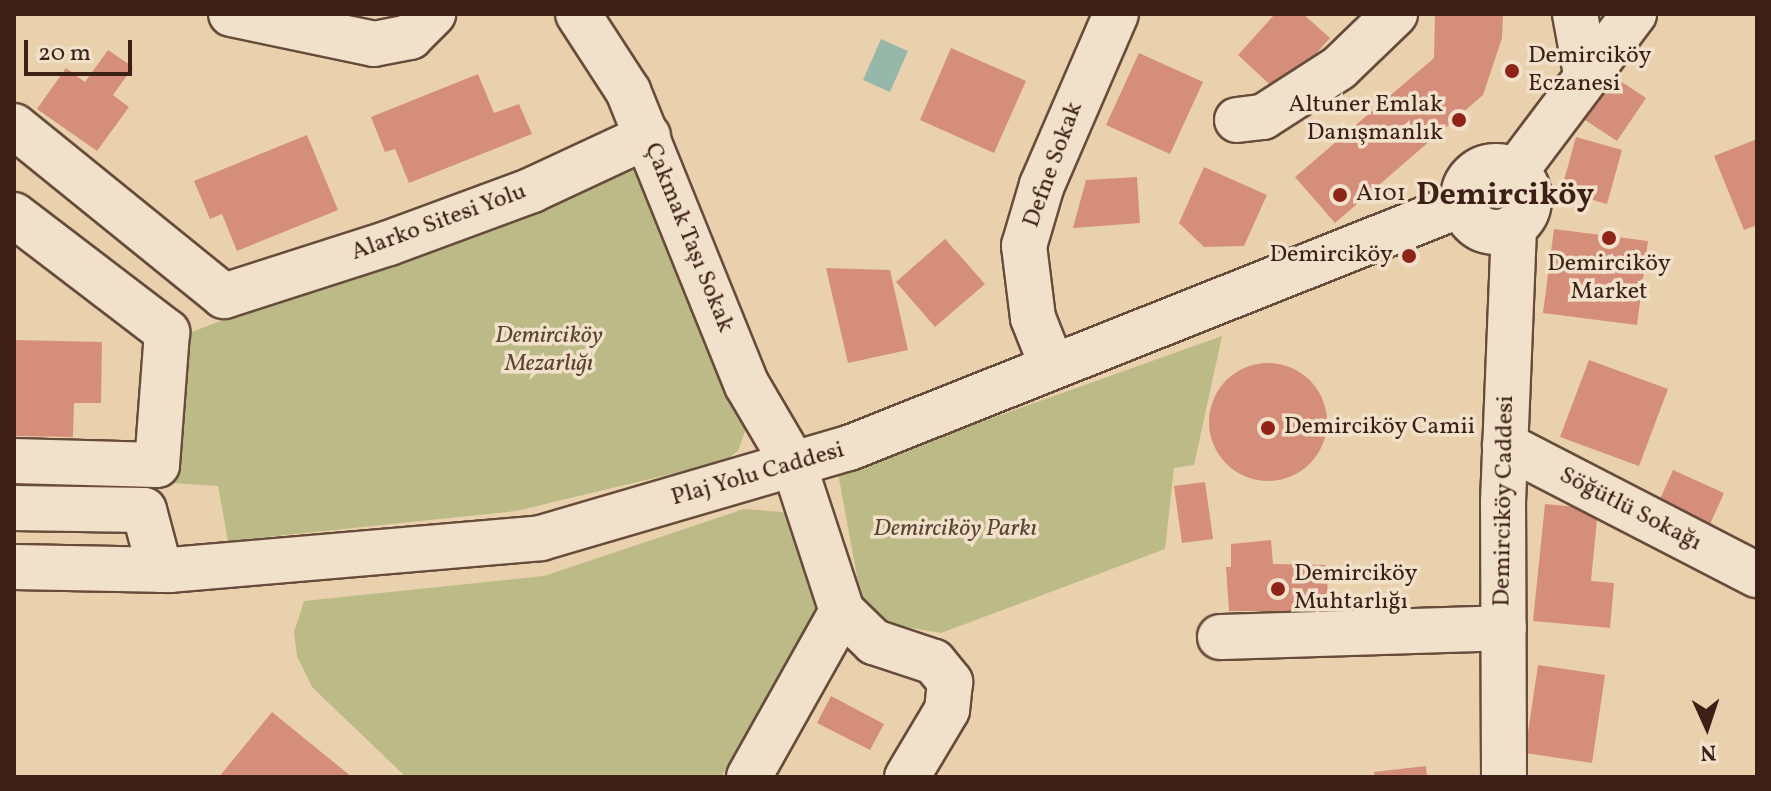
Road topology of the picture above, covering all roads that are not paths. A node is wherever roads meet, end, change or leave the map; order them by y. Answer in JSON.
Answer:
{"nodes":[{"id":1,"x":231,"y":14,"type":"edge"},
{"id":2,"x":433,"y":14,"type":"edge"},
{"id":3,"x":578,"y":14,"type":"edge"},
{"id":4,"x":1116,"y":14,"type":"edge"},
{"id":5,"x":1395,"y":14,"type":"edge"},
{"id":6,"x":1575,"y":14,"type":"edge"},
{"id":7,"x":1634,"y":14,"type":"edge"},
{"id":8,"x":1586,"y":74,"type":"junction"},
{"id":9,"x":1237,"y":120,"type":"dead end"},
{"id":10,"x":14,"y":126,"type":"edge"},
{"id":11,"x":648,"y":136,"type":"junction"},
{"id":12,"x":1515,"y":172,"type":"junction"},
{"id":13,"x":1463,"y":204,"type":"junction"},
{"id":14,"x":14,"y":215,"type":"edge"},
{"id":15,"x":1514,"y":226,"type":"junction"},
{"id":16,"x":224,"y":296,"type":"junction"},
{"id":17,"x":167,"y":332,"type":"junction"},
{"id":18,"x":1052,"y":366,"type":"junction"},
{"id":19,"x":1505,"y":445,"type":"junction"},
{"id":20,"x":14,"y":461,"type":"edge"},
{"id":21,"x":794,"y":465,"type":"junction"},
{"id":22,"x":14,"y":508,"type":"edge"},
{"id":23,"x":14,"y":567,"type":"edge"},
{"id":24,"x":160,"y":570,"type":"junction"},
{"id":25,"x":1756,"y":575,"type":"edge"},
{"id":26,"x":842,"y":611,"type":"junction"},
{"id":27,"x":1504,"y":628,"type":"junction"},
{"id":28,"x":1220,"y":637,"type":"dead end"},
{"id":29,"x":749,"y":777,"type":"edge"},
{"id":30,"x":907,"y":777,"type":"edge"},
{"id":31,"x":1504,"y":777,"type":"edge"}],
"edges":[{"from":1,"to":2,"type":"street"},
{"from":3,"to":11,"type":"street","name":"Çakmak Taşı Sokak"},
{"from":4,"to":18,"type":"street","name":"Defne Sokak"},
{"from":5,"to":9,"type":"street"},
{"from":6,"to":8,"type":"street"},
{"from":7,"to":8,"type":"street"},
{"from":8,"to":12,"type":"street"},
{"from":10,"to":16,"type":"street"},
{"from":11,"to":16,"type":"street","name":"Alarko Sitesi Yolu"},
{"from":11,"to":21,"type":"street","name":"Çakmak Taşı Sokak"},
{"from":12,"to":13,"type":"street"},
{"from":12,"to":15,"type":"street"},
{"from":13,"to":15,"type":"street"},
{"from":13,"to":18,"type":"street","name":"Plaj Yolu Caddesi"},
{"from":14,"to":17,"type":"street"},
{"from":15,"to":19,"type":"street","name":"Demirciköy Caddesi"},
{"from":16,"to":17,"type":"street","name":"Alarko Sitesi Yolu"},
{"from":17,"to":20,"type":"street"},
{"from":18,"to":21,"type":"street","name":"Plaj Yolu Caddesi"},
{"from":19,"to":25,"type":"street","name":"Söğütlü Sokağı"},
{"from":19,"to":27,"type":"street","name":"Demirciköy Caddesi"},
{"from":21,"to":24,"type":"street","name":"Plaj Yolu Caddesi"},
{"from":21,"to":26,"type":"street","name":"Çakmak Taşı Sokak"},
{"from":22,"to":24,"type":"street"},
{"from":23,"to":24,"type":"street","name":"Plaj Yolu Caddesi"},
{"from":26,"to":29,"type":"street"},
{"from":26,"to":30,"type":"street"},
{"from":27,"to":28,"type":"street"},
{"from":27,"to":31,"type":"street","name":"Demirciköy Caddesi"}]}
